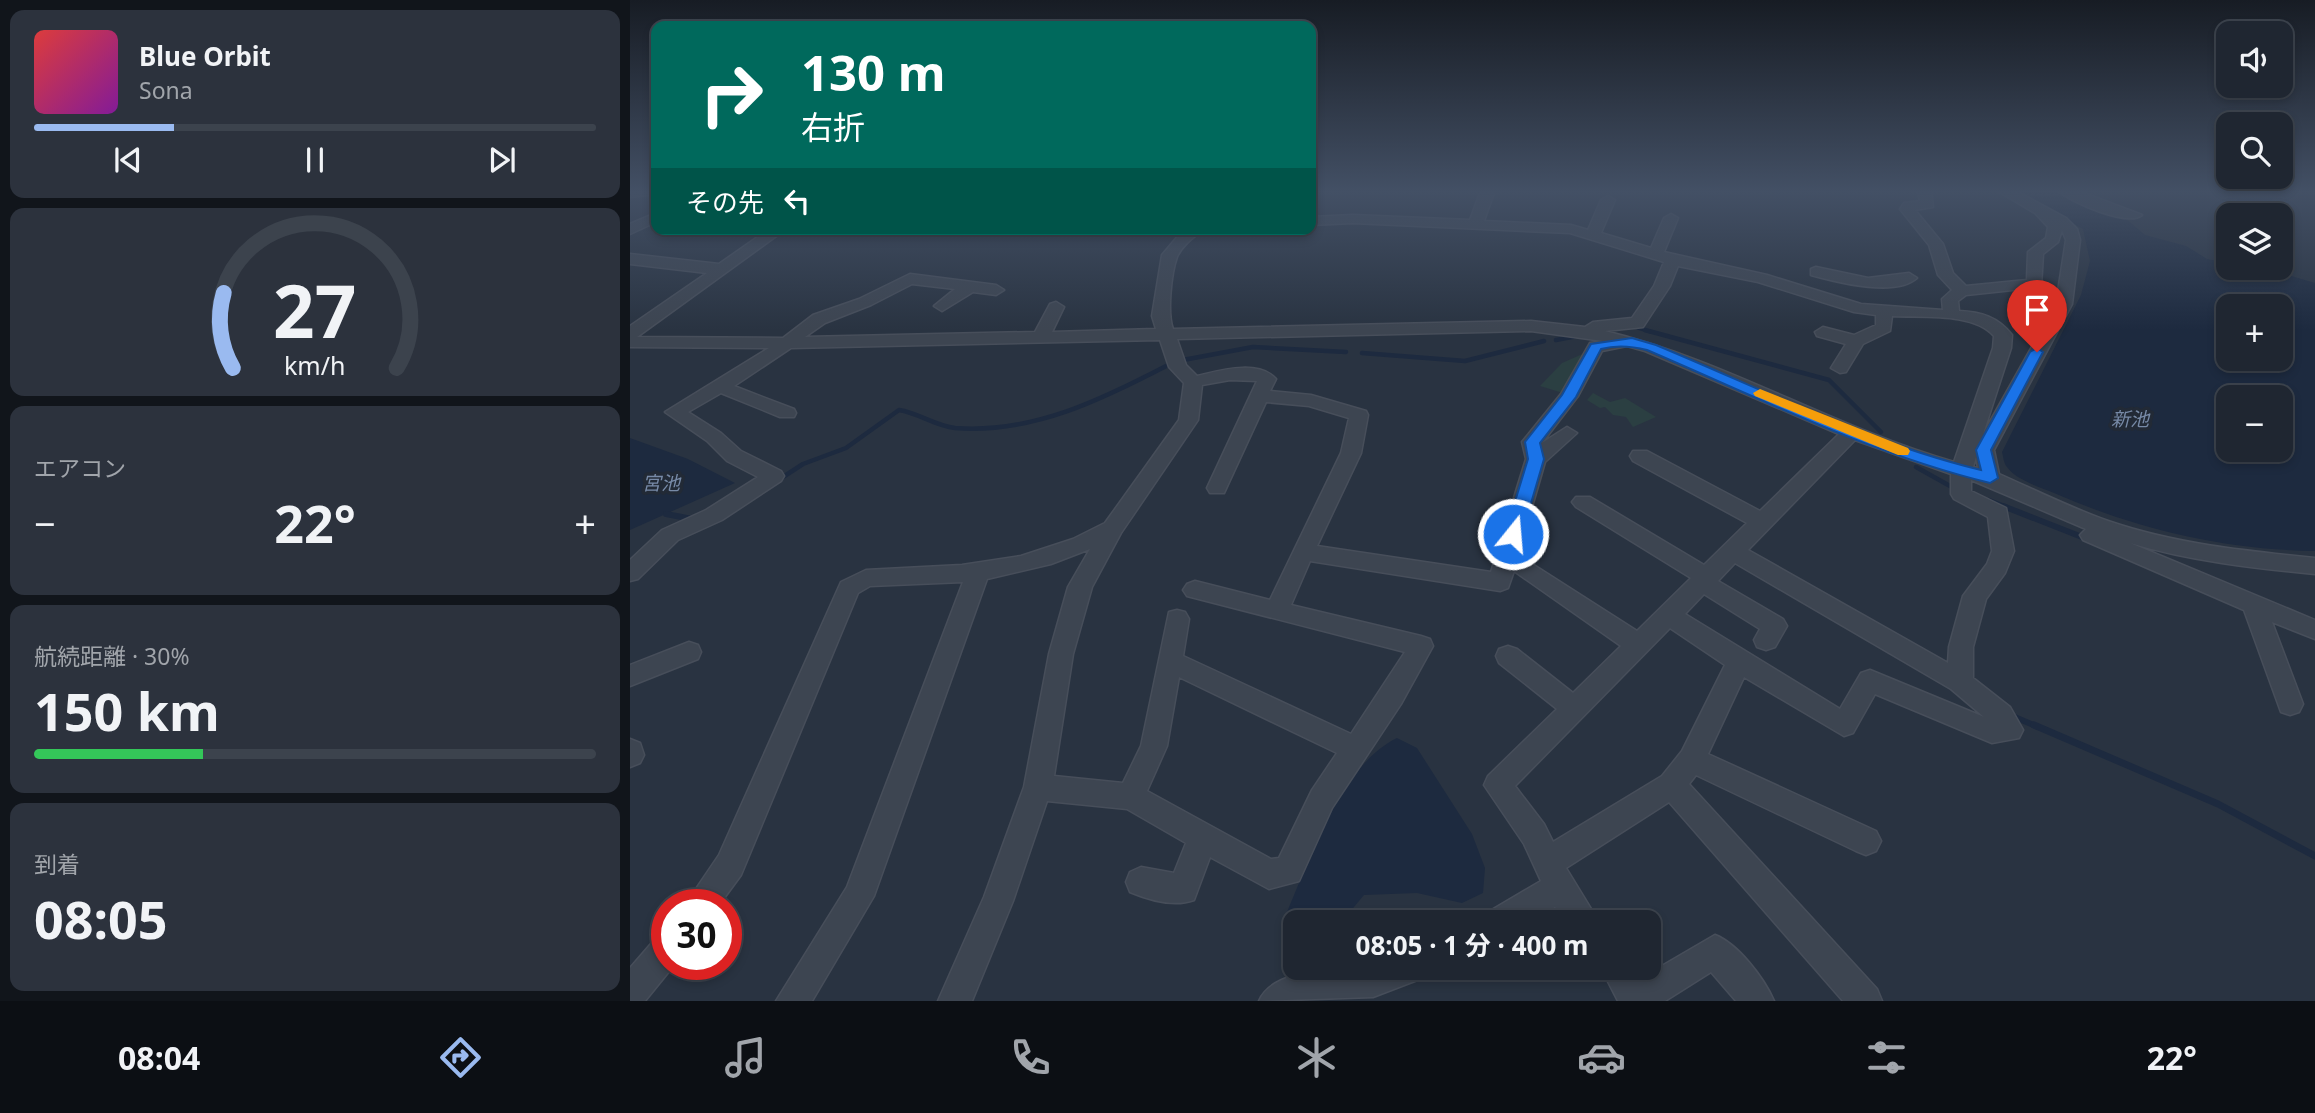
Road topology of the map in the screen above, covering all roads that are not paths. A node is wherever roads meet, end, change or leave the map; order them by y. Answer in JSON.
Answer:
{"nodes":[{"id":1,"x":768,"y":237,"type":"edge"},
{"id":2,"x":1185,"y":237,"type":"edge"},
{"id":3,"x":1599,"y":237,"type":"edge"},
{"id":4,"x":1663,"y":237,"type":"edge"},
{"id":5,"x":1930,"y":237,"type":"edge"},
{"id":6,"x":2054,"y":237,"type":"edge"},
{"id":7,"x":2072,"y":237,"type":"edge"},
{"id":8,"x":1656,"y":254,"type":"junction"},
{"id":9,"x":630,"y":259,"type":"edge"},
{"id":10,"x":1673,"y":260,"type":"junction"},
{"id":11,"x":722,"y":269,"type":"junction"},
{"id":12,"x":1909,"y":278,"type":"dead end"},
{"id":13,"x":969,"y":287,"type":"junction"},
{"id":14,"x":1796,"y":288,"type":"junction"},
{"id":15,"x":996,"y":290,"type":"dead end"},
{"id":16,"x":1962,"y":290,"type":"junction"},
{"id":17,"x":942,"y":306,"type":"dead end"},
{"id":18,"x":1056,"y":307,"type":"dead end"},
{"id":19,"x":1884,"y":311,"type":"junction"},
{"id":20,"x":1951,"y":313,"type":"junction"},
{"id":21,"x":1163,"y":326,"type":"junction"},
{"id":22,"x":1823,"y":332,"type":"dead end"},
{"id":23,"x":630,"y":334,"type":"edge"},
{"id":24,"x":1630,"y":335,"type":"junction"},
{"id":25,"x":1041,"y":337,"type":"junction"},
{"id":26,"x":1856,"y":341,"type":"junction"},
{"id":27,"x":630,"y":342,"type":"edge"},
{"id":28,"x":788,"y":343,"type":"junction"},
{"id":29,"x":1840,"y":368,"type":"dead end"},
{"id":30,"x":1193,"y":382,"type":"junction"},
{"id":31,"x":719,"y":386,"type":"junction"},
{"id":32,"x":1260,"y":396,"type":"junction"},
{"id":33,"x":787,"y":413,"type":"dead end"},
{"id":34,"x":1852,"y":432,"type":"junction"},
{"id":35,"x":1640,"y":456,"type":"dead end"},
{"id":36,"x":1961,"y":476,"type":"junction"},
{"id":37,"x":1990,"y":478,"type":"junction"},
{"id":38,"x":1217,"y":488,"type":"dead end"},
{"id":39,"x":1583,"y":502,"type":"dead end"},
{"id":40,"x":1762,"y":522,"type":"junction"},
{"id":41,"x":1112,"y":529,"type":"junction"},
{"id":42,"x":1306,"y":552,"type":"junction"},
{"id":43,"x":1734,"y":552,"type":"junction"},
{"id":44,"x":1506,"y":559,"type":"junction"},
{"id":45,"x":2315,"y":566,"type":"edge"},
{"id":46,"x":630,"y":573,"type":"edge"},
{"id":47,"x":977,"y":574,"type":"junction"},
{"id":48,"x":1705,"y":581,"type":"junction"},
{"id":49,"x":1195,"y":590,"type":"dead end"},
{"id":50,"x":2254,"y":604,"type":"junction"},
{"id":51,"x":1278,"y":608,"type":"junction"},
{"id":52,"x":1670,"y":616,"type":"junction"},
{"id":53,"x":1177,"y":619,"type":"dead end"},
{"id":54,"x":2315,"y":630,"type":"edge"},
{"id":55,"x":1766,"y":640,"type":"dead end"},
{"id":56,"x":1640,"y":646,"type":"junction"},
{"id":57,"x":689,"y":652,"type":"dead end"},
{"id":58,"x":1508,"y":656,"type":"dead end"},
{"id":59,"x":1170,"y":661,"type":"junction"},
{"id":60,"x":1739,"y":661,"type":"junction"},
{"id":61,"x":630,"y":676,"type":"edge"},
{"id":62,"x":1960,"y":682,"type":"junction"},
{"id":63,"x":2290,"y":704,"type":"dead end"},
{"id":64,"x":1575,"y":709,"type":"junction"},
{"id":65,"x":1355,"y":749,"type":"junction"},
{"id":66,"x":1692,"y":760,"type":"junction"},
{"id":67,"x":1672,"y":785,"type":"junction"},
{"id":68,"x":1038,"y":787,"type":"junction"},
{"id":69,"x":1131,"y":797,"type":"junction"},
{"id":70,"x":1203,"y":838,"type":"junction"},
{"id":71,"x":1866,"y":841,"type":"dead end"},
{"id":72,"x":1555,"y":874,"type":"junction"},
{"id":73,"x":1141,"y":882,"type":"dead end"},
{"id":74,"x":712,"y":889,"type":"edge"},
{"id":75,"x":1514,"y":910,"type":"edge"},
{"id":76,"x":1577,"y":910,"type":"edge"},
{"id":77,"x":651,"y":968,"type":"edge"},
{"id":78,"x":1376,"y":980,"type":"edge"},
{"id":79,"x":1625,"y":980,"type":"edge"},
{"id":80,"x":630,"y":994,"type":"edge"},
{"id":81,"x":1316,"y":994,"type":"edge"},
{"id":82,"x":1637,"y":999,"type":"edge"},
{"id":83,"x":793,"y":1001,"type":"edge"},
{"id":84,"x":955,"y":1001,"type":"edge"},
{"id":85,"x":1276,"y":1001,"type":"edge"},
{"id":86,"x":1756,"y":1001,"type":"edge"},
{"id":87,"x":1865,"y":1001,"type":"edge"}],
"edges":[{"from":1,"to":11,"type":"street"},
{"from":2,"to":21,"type":"street"},
{"from":3,"to":8,"type":"street"},
{"from":4,"to":8,"type":"street"},
{"from":5,"to":16,"type":"street"},
{"from":6,"to":16,"type":"street"},
{"from":7,"to":37,"type":"street"},
{"from":8,"to":10,"type":"street"},
{"from":9,"to":11,"type":"street"},
{"from":10,"to":14,"type":"street"},
{"from":10,"to":24,"type":"street"},
{"from":11,"to":23,"type":"street"},
{"from":12,"to":14,"type":"street"},
{"from":13,"to":15,"type":"street"},
{"from":13,"to":17,"type":"street"},
{"from":13,"to":28,"type":"street"},
{"from":14,"to":19,"type":"street"},
{"from":16,"to":20,"type":"street"},
{"from":18,"to":25,"type":"street"},
{"from":19,"to":20,"type":"street"},
{"from":19,"to":26,"type":"street"},
{"from":20,"to":36,"type":"street"},
{"from":21,"to":24,"type":"street"},
{"from":21,"to":25,"type":"street"},
{"from":21,"to":30,"type":"street"},
{"from":22,"to":26,"type":"street"},
{"from":24,"to":34,"type":"street"},
{"from":24,"to":44,"type":"street"},
{"from":25,"to":28,"type":"street"},
{"from":26,"to":29,"type":"street"},
{"from":27,"to":28,"type":"street"},
{"from":28,"to":31,"type":"street"},
{"from":30,"to":32,"type":"street"},
{"from":30,"to":41,"type":"street"},
{"from":31,"to":33,"type":"street"},
{"from":31,"to":46,"type":"street"},
{"from":32,"to":38,"type":"street"},
{"from":32,"to":42,"type":"street"},
{"from":34,"to":36,"type":"street"},
{"from":34,"to":40,"type":"street"},
{"from":35,"to":40,"type":"street"},
{"from":36,"to":37,"type":"street"},
{"from":36,"to":50,"type":"street"},
{"from":36,"to":62,"type":"street"},
{"from":37,"to":45,"type":"street"},
{"from":39,"to":48,"type":"street"},
{"from":40,"to":43,"type":"street"},
{"from":41,"to":47,"type":"street"},
{"from":41,"to":68,"type":"street"},
{"from":42,"to":44,"type":"street"},
{"from":42,"to":51,"type":"street"},
{"from":43,"to":48,"type":"street"},
{"from":43,"to":62,"type":"street"},
{"from":44,"to":56,"type":"street"},
{"from":47,"to":74,"type":"street"},
{"from":47,"to":83,"type":"street"},
{"from":48,"to":52,"type":"street"},
{"from":48,"to":55,"type":"street"},
{"from":49,"to":51,"type":"street"},
{"from":50,"to":54,"type":"street"},
{"from":50,"to":63,"type":"street"},
{"from":51,"to":65,"type":"street"},
{"from":52,"to":56,"type":"street"},
{"from":52,"to":60,"type":"street"},
{"from":53,"to":59,"type":"street"},
{"from":56,"to":64,"type":"street"},
{"from":57,"to":61,"type":"street"},
{"from":58,"to":64,"type":"street"},
{"from":59,"to":65,"type":"street"},
{"from":59,"to":69,"type":"street"},
{"from":60,"to":62,"type":"street"},
{"from":60,"to":66,"type":"street"},
{"from":64,"to":72,"type":"street"},
{"from":65,"to":70,"type":"street"},
{"from":66,"to":67,"type":"street"},
{"from":66,"to":71,"type":"street"},
{"from":67,"to":72,"type":"street"},
{"from":67,"to":87,"type":"street"},
{"from":68,"to":69,"type":"street"},
{"from":68,"to":84,"type":"street"},
{"from":69,"to":70,"type":"street"},
{"from":70,"to":73,"type":"street"},
{"from":72,"to":75,"type":"street"},
{"from":72,"to":76,"type":"street"},
{"from":77,"to":80,"type":"street"},
{"from":78,"to":81,"type":"street"},
{"from":79,"to":82,"type":"street"},
{"from":81,"to":85,"type":"street"},
{"from":82,"to":86,"type":"street"}]}
